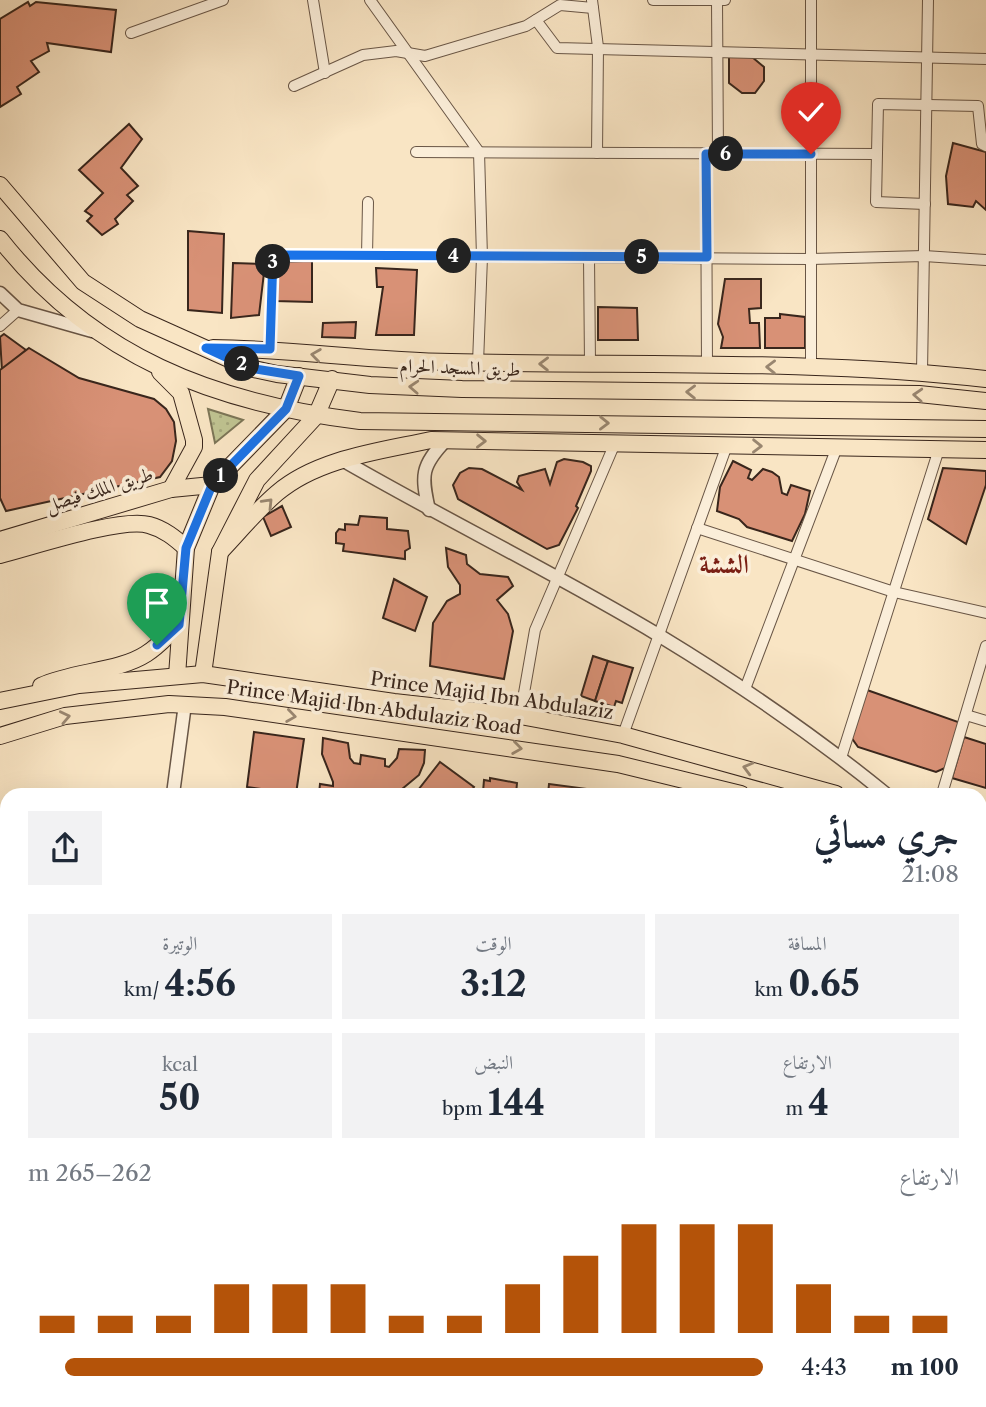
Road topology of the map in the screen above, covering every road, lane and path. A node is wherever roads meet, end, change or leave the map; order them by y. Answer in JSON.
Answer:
{"nodes":[{"id":1,"x":223,"y":0,"type":"edge"},
{"id":2,"x":313,"y":0,"type":"edge"},
{"id":3,"x":370,"y":0,"type":"edge"},
{"id":4,"x":653,"y":0,"type":"edge"},
{"id":5,"x":717,"y":0,"type":"edge"},
{"id":6,"x":725,"y":0,"type":"edge"},
{"id":7,"x":811,"y":0,"type":"edge"},
{"id":8,"x":928,"y":0,"type":"edge"},
{"id":9,"x":593,"y":4,"type":"edge"},
{"id":10,"x":536,"y":20,"type":"junction"},
{"id":11,"x":131,"y":33,"type":"dead end"},
{"id":12,"x":598,"y":50,"type":"junction"},
{"id":13,"x":718,"y":52,"type":"junction"},
{"id":14,"x":408,"y":53,"type":"junction"},
{"id":15,"x":811,"y":55,"type":"junction"},
{"id":16,"x":927,"y":57,"type":"junction"},
{"id":17,"x":986,"y":59,"type":"edge"},
{"id":18,"x":325,"y":73,"type":"junction"},
{"id":19,"x":295,"y":86,"type":"dead end"},
{"id":20,"x":926,"y":104,"type":"junction"},
{"id":21,"x":986,"y":146,"type":"edge"},
{"id":22,"x":416,"y":152,"type":"dead end"},
{"id":23,"x":479,"y":152,"type":"junction"},
{"id":24,"x":597,"y":153,"type":"junction"},
{"id":25,"x":718,"y":153,"type":"junction"},
{"id":26,"x":706,"y":154,"type":"junction"},
{"id":27,"x":811,"y":154,"type":"junction"},
{"id":28,"x":876,"y":154,"type":"junction"},
{"id":29,"x":0,"y":185,"type":"edge"},
{"id":30,"x":368,"y":202,"type":"dead end"},
{"id":31,"x":925,"y":204,"type":"junction"},
{"id":32,"x":0,"y":239,"type":"edge"},
{"id":33,"x":367,"y":256,"type":"junction"},
{"id":34,"x":924,"y":256,"type":"junction"},
{"id":35,"x":482,"y":257,"type":"junction"},
{"id":36,"x":589,"y":257,"type":"junction"},
{"id":37,"x":707,"y":257,"type":"junction"},
{"id":38,"x":811,"y":259,"type":"junction"},
{"id":39,"x":986,"y":260,"type":"edge"},
{"id":40,"x":1,"y":295,"type":"edge"},
{"id":41,"x":18,"y":310,"type":"junction"},
{"id":42,"x":0,"y":326,"type":"edge"},
{"id":43,"x":92,"y":331,"type":"junction"},
{"id":44,"x":206,"y":348,"type":"junction"},
{"id":45,"x":270,"y":349,"type":"junction"},
{"id":46,"x":478,"y":363,"type":"junction"},
{"id":47,"x":590,"y":365,"type":"junction"},
{"id":48,"x":155,"y":366,"type":"junction"},
{"id":49,"x":707,"y":366,"type":"junction"},
{"id":50,"x":811,"y":368,"type":"junction"},
{"id":51,"x":922,"y":372,"type":"junction"},
{"id":52,"x":299,"y":376,"type":"junction"},
{"id":53,"x":332,"y":379,"type":"junction"},
{"id":54,"x":986,"y":379,"type":"edge"},
{"id":55,"x":986,"y":401,"type":"edge"},
{"id":56,"x":286,"y":409,"type":"junction"},
{"id":57,"x":316,"y":415,"type":"junction"},
{"id":58,"x":712,"y":424,"type":"junction"},
{"id":59,"x":986,"y":429,"type":"edge"},
{"id":60,"x":446,"y":440,"type":"junction"},
{"id":61,"x":615,"y":443,"type":"junction"},
{"id":62,"x":719,"y":445,"type":"junction"},
{"id":63,"x":837,"y":447,"type":"junction"},
{"id":64,"x":939,"y":449,"type":"junction"},
{"id":65,"x":986,"y":450,"type":"edge"},
{"id":66,"x":344,"y":461,"type":"junction"},
{"id":67,"x":212,"y":485,"type":"junction"},
{"id":68,"x":171,"y":489,"type":"junction"},
{"id":69,"x":429,"y":510,"type":"junction"},
{"id":70,"x":697,"y":528,"type":"junction"},
{"id":71,"x":0,"y":540,"type":"edge"},
{"id":72,"x":186,"y":548,"type":"junction"},
{"id":73,"x":220,"y":552,"type":"junction"},
{"id":74,"x":0,"y":555,"type":"edge"},
{"id":75,"x":792,"y":561,"type":"junction"},
{"id":76,"x":555,"y":578,"type":"junction"},
{"id":77,"x":894,"y":592,"type":"junction"},
{"id":78,"x":986,"y":613,"type":"edge"},
{"id":79,"x":179,"y":625,"type":"junction"},
{"id":80,"x":658,"y":635,"type":"junction"},
{"id":81,"x":986,"y":646,"type":"edge"},
{"id":82,"x":203,"y":674,"type":"junction"},
{"id":83,"x":177,"y":676,"type":"junction"},
{"id":84,"x":744,"y":689,"type":"junction"},
{"id":85,"x":19,"y":697,"type":"junction"},
{"id":86,"x":0,"y":701,"type":"edge"},
{"id":87,"x":394,"y":702,"type":"junction"},
{"id":88,"x":185,"y":704,"type":"junction"},
{"id":89,"x":965,"y":715,"type":"junction"},
{"id":90,"x":520,"y":716,"type":"junction"},
{"id":91,"x":986,"y":721,"type":"edge"},
{"id":92,"x":389,"y":729,"type":"junction"},
{"id":93,"x":623,"y":735,"type":"junction"},
{"id":94,"x":0,"y":736,"type":"edge"},
{"id":95,"x":841,"y":758,"type":"junction"},
{"id":96,"x":174,"y":788,"type":"edge"},
{"id":97,"x":716,"y":788,"type":"edge"},
{"id":98,"x":814,"y":788,"type":"edge"},
{"id":99,"x":878,"y":788,"type":"edge"},
{"id":100,"x":944,"y":788,"type":"edge"}],
"edges":[{"from":1,"to":11,"type":"street"},
{"from":2,"to":18,"type":"street"},
{"from":3,"to":14,"type":"street"},
{"from":4,"to":5,"type":"street"},
{"from":5,"to":6,"type":"street"},
{"from":5,"to":13,"type":"street"},
{"from":7,"to":15,"type":"street"},
{"from":8,"to":16,"type":"street"},
{"from":9,"to":10,"type":"street"},
{"from":9,"to":12,"type":"street"},
{"from":10,"to":12,"type":"street"},
{"from":10,"to":14,"type":"street"},
{"from":12,"to":13,"type":"street"},
{"from":12,"to":24,"type":"street"},
{"from":13,"to":15,"type":"street"},
{"from":13,"to":25,"type":"street"},
{"from":14,"to":18,"type":"street"},
{"from":14,"to":23,"type":"street"},
{"from":15,"to":16,"type":"street"},
{"from":15,"to":27,"type":"street"},
{"from":16,"to":17,"type":"street"},
{"from":16,"to":20,"type":"street"},
{"from":18,"to":19,"type":"street"},
{"from":20,"to":21,"type":"street"},
{"from":20,"to":28,"type":"street"},
{"from":20,"to":31,"type":"street"},
{"from":22,"to":23,"type":"street"},
{"from":23,"to":24,"type":"street"},
{"from":23,"to":35,"type":"street"},
{"from":24,"to":26,"type":"street"},
{"from":25,"to":26,"type":"street"},
{"from":25,"to":27,"type":"street"},
{"from":26,"to":37,"type":"street"},
{"from":27,"to":28,"type":"street"},
{"from":27,"to":38,"type":"street"},
{"from":28,"to":31,"type":"street"},
{"from":29,"to":44,"type":"main road","name":"طريق المسجد الحرام"},
{"from":30,"to":33,"type":"street"},
{"from":31,"to":34,"type":"street"},
{"from":32,"to":43,"type":"main road"},
{"from":33,"to":35,"type":"street"},
{"from":33,"to":45,"type":"street"},
{"from":34,"to":38,"type":"street"},
{"from":34,"to":39,"type":"street"},
{"from":34,"to":51,"type":"street"},
{"from":35,"to":36,"type":"street"},
{"from":35,"to":46,"type":"street"},
{"from":36,"to":37,"type":"street"},
{"from":36,"to":47,"type":"street"},
{"from":37,"to":38,"type":"street"},
{"from":37,"to":49,"type":"street"},
{"from":38,"to":50,"type":"street"},
{"from":40,"to":41,"type":"street"},
{"from":41,"to":42,"type":"street"},
{"from":41,"to":43,"type":"street"},
{"from":43,"to":48,"type":"main road"},
{"from":44,"to":45,"type":"main road"},
{"from":44,"to":52,"type":"main road","name":"طريق المسجد الحرام"},
{"from":46,"to":45,"type":"main road","one_way":true},
{"from":47,"to":46,"type":"main road","one_way":true},
{"from":47,"to":49,"type":"main road"},
{"from":48,"to":56,"type":"main road"},
{"from":48,"to":68,"type":"main road"},
{"from":50,"to":49,"type":"main road","one_way":true},
{"from":50,"to":51,"type":"main road"},
{"from":51,"to":54,"type":"main road"},
{"from":52,"to":53,"type":"main road","name":"طريق المسجد الحرام"},
{"from":52,"to":56,"type":"main road"},
{"from":55,"to":53,"type":"main road","name":"طريق المسجد الحرام","one_way":true},
{"from":53,"to":57,"type":"main road"},
{"from":56,"to":57,"type":"main road"},
{"from":56,"to":67,"type":"main road"},
{"from":57,"to":58,"type":"main road","one_way":true},
{"from":57,"to":73,"type":"main road"},
{"from":58,"to":59,"type":"main road"},
{"from":58,"to":62,"type":"main road"},
{"from":60,"to":61,"type":"main road","one_way":true},
{"from":60,"to":66,"type":"main road"},
{"from":60,"to":69,"type":"street"},
{"from":61,"to":62,"type":"main road"},
{"from":61,"to":76,"type":"street"},
{"from":62,"to":63,"type":"main road","one_way":true},
{"from":62,"to":70,"type":"street"},
{"from":63,"to":64,"type":"main road"},
{"from":63,"to":75,"type":"street"},
{"from":64,"to":65,"type":"main road"},
{"from":64,"to":77,"type":"street"},
{"from":66,"to":69,"type":"street"},
{"from":73,"to":66,"type":"main road","one_way":true},
{"from":67,"to":68,"type":"main road","name":"طريق الملك فيصل"},
{"from":67,"to":72,"type":"main road"},
{"from":68,"to":71,"type":"main road","name":"طريق الملك فيصل"},
{"from":69,"to":76,"type":"street"},
{"from":70,"to":75,"type":"street"},
{"from":70,"to":80,"type":"street"},
{"from":72,"to":74,"type":"main road","name":"طريق الملك فيصل"},
{"from":72,"to":79,"type":"main road"},
{"from":73,"to":82,"type":"main road"},
{"from":75,"to":77,"type":"street"},
{"from":75,"to":84,"type":"street"},
{"from":76,"to":80,"type":"street"},
{"from":76,"to":90,"type":"street"},
{"from":77,"to":78,"type":"street"},
{"from":77,"to":95,"type":"street"},
{"from":79,"to":83,"type":"main road"},
{"from":79,"to":85,"type":"main road"},
{"from":80,"to":84,"type":"street"},
{"from":80,"to":93,"type":"street"},
{"from":81,"to":89,"type":"street"},
{"from":82,"to":83,"type":"main road","name":"Prince Majid Ibn Abdulaziz"},
{"from":82,"to":87,"type":"main road","name":"Prince Majid Ibn Abdulaziz"},
{"from":83,"to":85,"type":"main road","name":"Prince Majid Ibn Abdulaziz"},
{"from":84,"to":95,"type":"street"},
{"from":85,"to":86,"type":"main road"},
{"from":87,"to":90,"type":"main road","name":"Prince Majid Ibn Abdulaziz"},
{"from":87,"to":92,"type":"main road"},
{"from":88,"to":92,"type":"main road","name":"Prince Majid Ibn Abdulaziz Road","one_way":true},
{"from":94,"to":88,"type":"main road","name":"Prince Majid Ibn Abdulaziz Road","one_way":true},
{"from":88,"to":96,"type":"street"},
{"from":89,"to":91,"type":"street"},
{"from":89,"to":100,"type":"street"},
{"from":90,"to":93,"type":"main road","name":"Prince Majid Ibn Abdulaziz"},
{"from":92,"to":97,"type":"main road","name":"Prince Majid Ibn Abdulaziz Road","one_way":true},
{"from":98,"to":93,"type":"main road","name":"Prince Majid Ibn Abdulaziz","one_way":true},
{"from":95,"to":99,"type":"street"}]}
